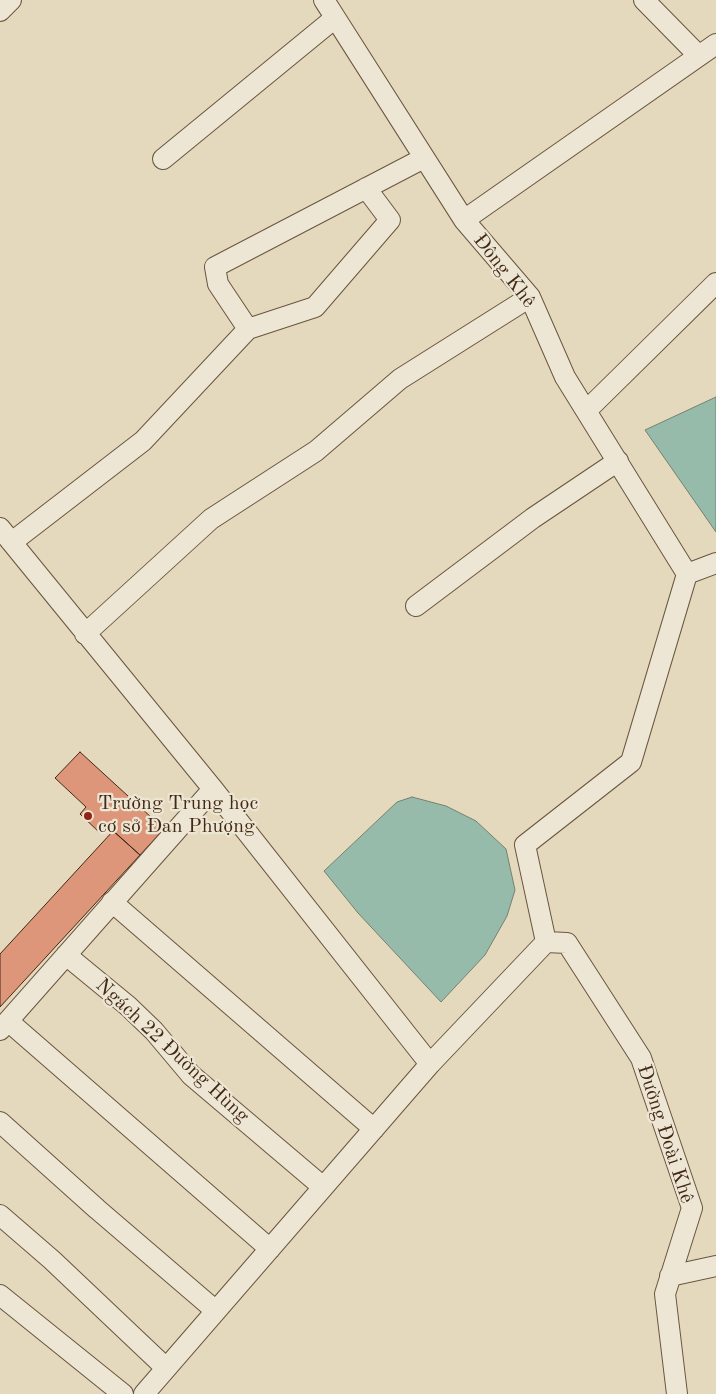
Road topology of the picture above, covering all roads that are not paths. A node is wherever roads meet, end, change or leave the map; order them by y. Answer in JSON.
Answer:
{"nodes":[{"id":1,"x":11,"y":0,"type":"edge"},
{"id":2,"x":324,"y":0,"type":"edge"},
{"id":3,"x":644,"y":0,"type":"edge"},
{"id":4,"x":0,"y":12,"type":"edge"},
{"id":5,"x":335,"y":18,"type":"junction"},
{"id":6,"x":716,"y":44,"type":"edge"},
{"id":7,"x":699,"y":56,"type":"junction"},
{"id":8,"x":424,"y":158,"type":"junction"},
{"id":9,"x":163,"y":159,"type":"dead end"},
{"id":10,"x":366,"y":188,"type":"junction"},
{"id":11,"x":464,"y":220,"type":"junction"},
{"id":12,"x":716,"y":284,"type":"edge"},
{"id":13,"x":530,"y":297,"type":"junction"},
{"id":14,"x":248,"y":329,"type":"junction"},
{"id":15,"x":587,"y":410,"type":"junction"},
{"id":16,"x":618,"y":461,"type":"junction"},
{"id":17,"x":6,"y":535,"type":"edge"},
{"id":18,"x":716,"y":563,"type":"edge"},
{"id":19,"x":687,"y":574,"type":"junction"},
{"id":20,"x":416,"y":606,"type":"dead end"},
{"id":21,"x":85,"y":634,"type":"junction"},
{"id":22,"x":214,"y":789,"type":"junction"},
{"id":23,"x":112,"y":902,"type":"junction"},
{"id":24,"x":546,"y":942,"type":"junction"},
{"id":25,"x":66,"y":955,"type":"junction"},
{"id":26,"x":4,"y":1025,"type":"edge"},
{"id":27,"x":430,"y":1064,"type":"junction"},
{"id":28,"x":0,"y":1122,"type":"edge"},
{"id":29,"x":374,"y":1129,"type":"junction"},
{"id":30,"x":323,"y":1188,"type":"junction"},
{"id":31,"x":0,"y":1215,"type":"edge"},
{"id":32,"x":270,"y":1249,"type":"junction"},
{"id":33,"x":716,"y":1266,"type":"edge"},
{"id":34,"x":670,"y":1276,"type":"junction"},
{"id":35,"x":3,"y":1302,"type":"edge"},
{"id":36,"x":216,"y":1311,"type":"junction"},
{"id":37,"x":166,"y":1368,"type":"junction"},
{"id":38,"x":123,"y":1394,"type":"edge"},
{"id":39,"x":144,"y":1394,"type":"edge"},
{"id":40,"x":677,"y":1394,"type":"edge"}],
"edges":[{"from":1,"to":4,"type":"street"},
{"from":2,"to":5,"type":"street","name":"Đông Khê"},
{"from":3,"to":7,"type":"street"},
{"from":5,"to":8,"type":"street","name":"Đông Khê"},
{"from":5,"to":9,"type":"street"},
{"from":6,"to":7,"type":"street"},
{"from":7,"to":11,"type":"street"},
{"from":8,"to":10,"type":"street"},
{"from":8,"to":11,"type":"street","name":"Đông Khê"},
{"from":10,"to":14,"type":"street"},
{"from":10,"to":14,"type":"street"},
{"from":11,"to":13,"type":"street","name":"Đông Khê"},
{"from":12,"to":15,"type":"street"},
{"from":13,"to":15,"type":"street","name":"Đông Khê"},
{"from":13,"to":21,"type":"street"},
{"from":14,"to":17,"type":"street"},
{"from":15,"to":16,"type":"street","name":"Đông Khê"},
{"from":16,"to":19,"type":"street","name":"Đông Khê"},
{"from":16,"to":20,"type":"street"},
{"from":17,"to":21,"type":"street"},
{"from":18,"to":19,"type":"street"},
{"from":19,"to":24,"type":"street"},
{"from":21,"to":22,"type":"street"},
{"from":22,"to":23,"type":"street"},
{"from":22,"to":27,"type":"street"},
{"from":23,"to":25,"type":"street"},
{"from":23,"to":29,"type":"street"},
{"from":24,"to":27,"type":"street"},
{"from":24,"to":34,"type":"street","name":"Đường Đoài Khê"},
{"from":25,"to":26,"type":"street"},
{"from":25,"to":30,"type":"street","name":"Ngách 22 Đường Hùng"},
{"from":26,"to":32,"type":"street"},
{"from":27,"to":29,"type":"street"},
{"from":28,"to":36,"type":"street"},
{"from":29,"to":30,"type":"street"},
{"from":30,"to":32,"type":"street"},
{"from":31,"to":37,"type":"street"},
{"from":32,"to":36,"type":"street"},
{"from":33,"to":34,"type":"street"},
{"from":34,"to":40,"type":"street","name":"Đường Đoài Khê"},
{"from":35,"to":38,"type":"street"},
{"from":36,"to":37,"type":"street"},
{"from":37,"to":39,"type":"street"}]}
